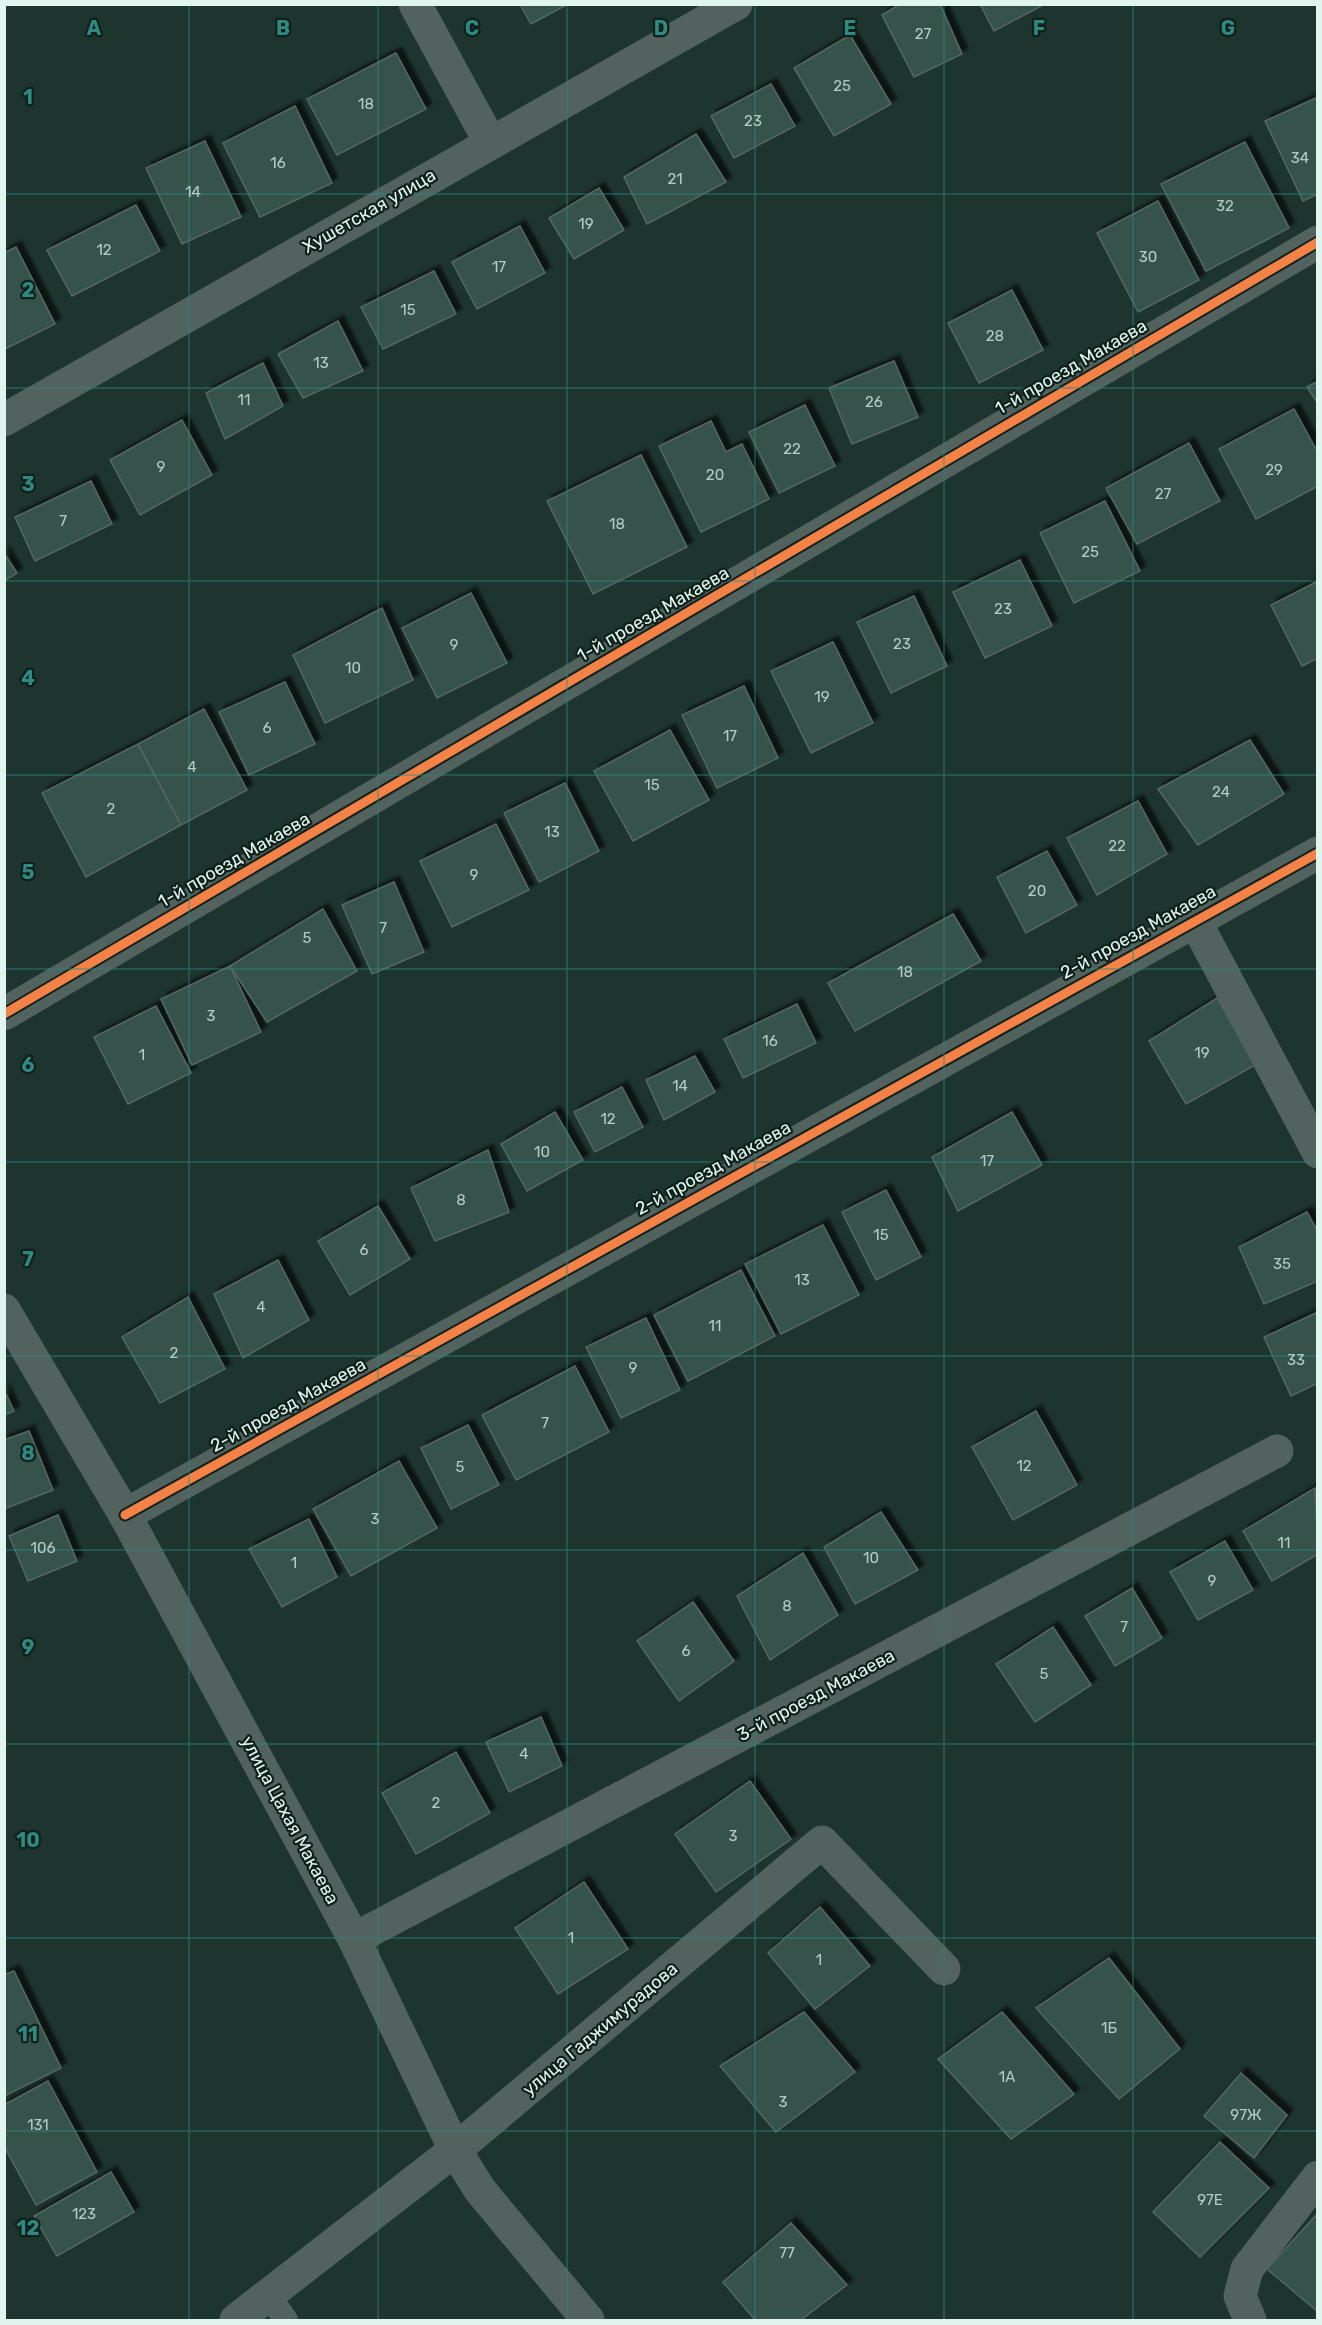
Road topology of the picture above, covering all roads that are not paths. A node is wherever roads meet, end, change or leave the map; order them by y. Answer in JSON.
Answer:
{"nodes":[{"id":1,"x":415,"y":4,"type":"edge"},
{"id":2,"x":736,"y":4,"type":"edge"},
{"id":3,"x":490,"y":142,"type":"junction"},
{"id":4,"x":1317,"y":242,"type":"edge"},
{"id":5,"x":4,"y":420,"type":"edge"},
{"id":6,"x":1317,"y":853,"type":"edge"},
{"id":7,"x":1194,"y":919,"type":"junction"},
{"id":8,"x":4,"y":1014,"type":"edge"},
{"id":9,"x":1317,"y":1152,"type":"edge"},
{"id":10,"x":4,"y":1310,"type":"edge"},
{"id":11,"x":1277,"y":1451,"type":"dead end"},
{"id":12,"x":125,"y":1515,"type":"junction"},
{"id":13,"x":354,"y":1939,"type":"junction"},
{"id":14,"x":944,"y":1969,"type":"dead end"},
{"id":15,"x":455,"y":2150,"type":"junction"},
{"id":16,"x":1317,"y":2177,"type":"edge"},
{"id":17,"x":278,"y":2308,"type":"edge"},
{"id":18,"x":236,"y":2320,"type":"edge"},
{"id":19,"x":588,"y":2320,"type":"edge"},
{"id":20,"x":1250,"y":2320,"type":"edge"}],
"edges":[{"from":1,"to":3,"type":"street"},
{"from":2,"to":3,"type":"street","name":"Хушетская улица"},
{"from":3,"to":5,"type":"street","name":"Хушетская улица"},
{"from":4,"to":8,"type":"street","name":"1-й проезд Макаева"},
{"from":6,"to":7,"type":"street","name":"2-й проезд Макаева"},
{"from":7,"to":9,"type":"street"},
{"from":7,"to":12,"type":"street","name":"2-й проезд Макаева"},
{"from":10,"to":12,"type":"street","name":"улица Цахая Макаева"},
{"from":11,"to":13,"type":"street","name":"3-й проезд Макаева"},
{"from":12,"to":13,"type":"street","name":"улица Цахая Макаева"},
{"from":13,"to":15,"type":"street","name":"улица Цахая Макаева"},
{"from":14,"to":15,"type":"street","name":"улица Гаджимурадова"},
{"from":15,"to":17,"type":"street","name":"улица Гаджимурадова"},
{"from":15,"to":19,"type":"street","name":"улица Цахая Макаева"},
{"from":16,"to":20,"type":"street"},
{"from":17,"to":18,"type":"street","name":"улица Гаджимурадова"}]}
